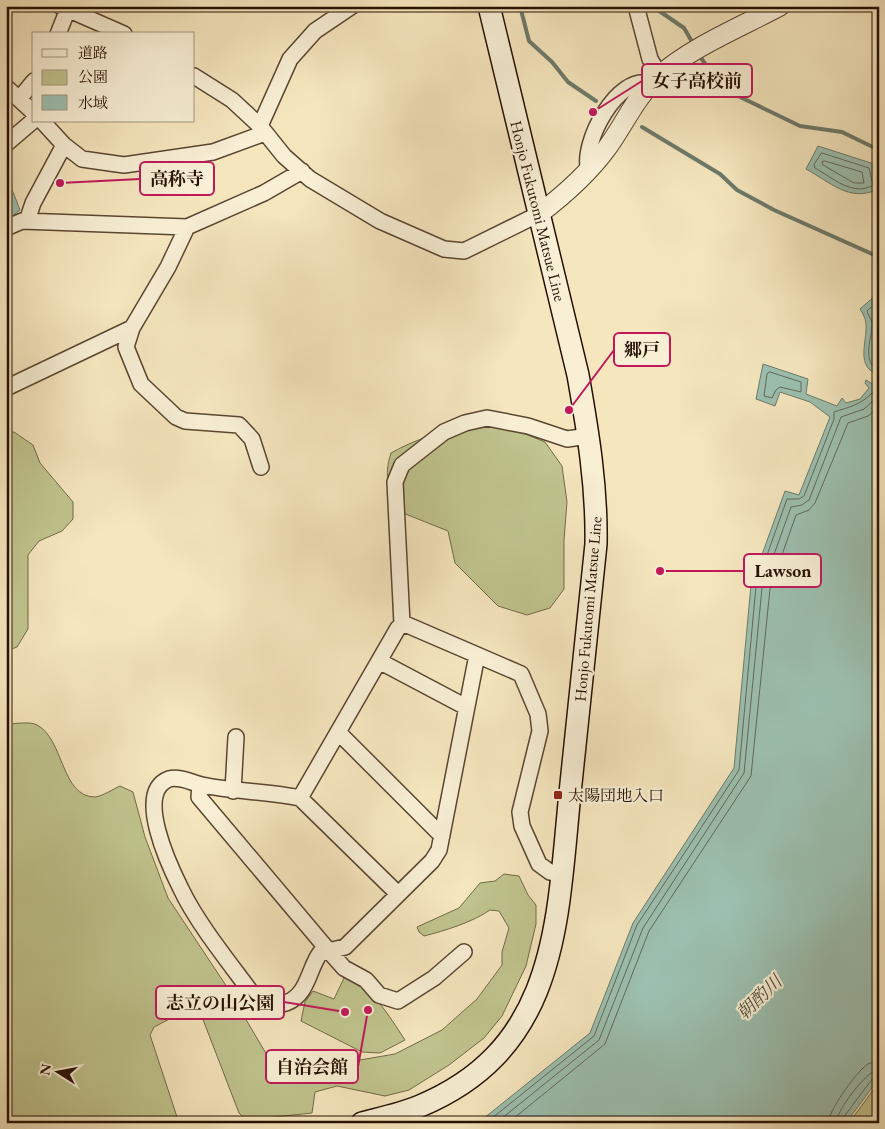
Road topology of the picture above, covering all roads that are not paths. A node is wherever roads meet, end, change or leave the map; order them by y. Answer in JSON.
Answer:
{"nodes":[{"id":1,"x":352,"y":6,"type":"edge"},
{"id":2,"x":489,"y":6,"type":"edge"},
{"id":3,"x":636,"y":6,"type":"edge"},
{"id":4,"x":780,"y":6,"type":"edge"},
{"id":5,"x":64,"y":8,"type":"edge"},
{"id":6,"x":58,"y":32,"type":"edge"},
{"id":7,"x":119,"y":32,"type":"edge"},
{"id":8,"x":195,"y":77,"type":"edge"},
{"id":9,"x":655,"y":80,"type":"junction"},
{"id":10,"x":32,"y":83,"type":"edge"},
{"id":11,"x":6,"y":87,"type":"edge"},
{"id":12,"x":19,"y":99,"type":"junction"},
{"id":13,"x":32,"y":111,"type":"edge"},
{"id":14,"x":32,"y":122,"type":"edge"},
{"id":15,"x":43,"y":122,"type":"edge"},
{"id":16,"x":263,"y":130,"type":"junction"},
{"id":17,"x":6,"y":144,"type":"edge"},
{"id":18,"x":64,"y":145,"type":"junction"},
{"id":19,"x":302,"y":171,"type":"junction"},
{"id":20,"x":539,"y":214,"type":"junction"},
{"id":21,"x":27,"y":221,"type":"junction"},
{"id":22,"x":187,"y":227,"type":"junction"},
{"id":23,"x":6,"y":228,"type":"edge"},
{"id":24,"x":132,"y":328,"type":"junction"},
{"id":25,"x":6,"y":388,"type":"edge"},
{"id":26,"x":589,"y":436,"type":"junction"},
{"id":27,"x":261,"y":466,"type":"dead end"},
{"id":28,"x":402,"y":624,"type":"junction"},
{"id":29,"x":477,"y":654,"type":"junction"},
{"id":30,"x":379,"y":661,"type":"junction"},
{"id":31,"x":466,"y":707,"type":"junction"},
{"id":32,"x":338,"y":732,"type":"junction"},
{"id":33,"x":236,"y":737,"type":"dead end"},
{"id":34,"x":200,"y":784,"type":"junction"},
{"id":35,"x":233,"y":791,"type":"junction"},
{"id":36,"x":300,"y":798,"type":"junction"},
{"id":37,"x":442,"y":836,"type":"junction"},
{"id":38,"x":562,"y":875,"type":"junction"},
{"id":39,"x":398,"y":894,"type":"junction"},
{"id":40,"x":328,"y":950,"type":"junction"},
{"id":41,"x":464,"y":952,"type":"dead end"},
{"id":42,"x":362,"y":1123,"type":"edge"}],
"edges":[{"from":1,"to":16,"type":"street"},
{"from":2,"to":20,"type":"main road","name":"Honjo Fukutomi Matsue Line"},
{"from":3,"to":9,"type":"street"},
{"from":4,"to":9,"type":"street"},
{"from":5,"to":6,"type":"street"},
{"from":5,"to":7,"type":"street"},
{"from":8,"to":16,"type":"street"},
{"from":9,"to":20,"type":"street"},
{"from":10,"to":12,"type":"street"},
{"from":11,"to":12,"type":"street"},
{"from":12,"to":13,"type":"street"},
{"from":14,"to":17,"type":"street"},
{"from":15,"to":18,"type":"street"},
{"from":16,"to":18,"type":"street"},
{"from":16,"to":19,"type":"street"},
{"from":18,"to":21,"type":"street"},
{"from":19,"to":20,"type":"street"},
{"from":19,"to":22,"type":"street"},
{"from":20,"to":26,"type":"main road","name":"Honjo Fukutomi Matsue Line"},
{"from":21,"to":22,"type":"street"},
{"from":21,"to":23,"type":"street"},
{"from":22,"to":24,"type":"street"},
{"from":24,"to":25,"type":"street"},
{"from":24,"to":27,"type":"street"},
{"from":26,"to":28,"type":"street"},
{"from":26,"to":38,"type":"main road","name":"Honjo Fukutomi Matsue Line"},
{"from":28,"to":29,"type":"street"},
{"from":28,"to":30,"type":"street"},
{"from":29,"to":31,"type":"street"},
{"from":29,"to":38,"type":"street"},
{"from":30,"to":31,"type":"street"},
{"from":30,"to":32,"type":"street"},
{"from":31,"to":37,"type":"street"},
{"from":32,"to":36,"type":"street"},
{"from":32,"to":37,"type":"street"},
{"from":33,"to":35,"type":"street"},
{"from":34,"to":35,"type":"street"},
{"from":34,"to":40,"type":"street"},
{"from":34,"to":40,"type":"street"},
{"from":35,"to":36,"type":"street"},
{"from":36,"to":39,"type":"street"},
{"from":37,"to":39,"type":"street"},
{"from":38,"to":42,"type":"main road","name":"Honjo Fukutomi Matsue Line"},
{"from":39,"to":40,"type":"street"},
{"from":40,"to":41,"type":"street"}]}
